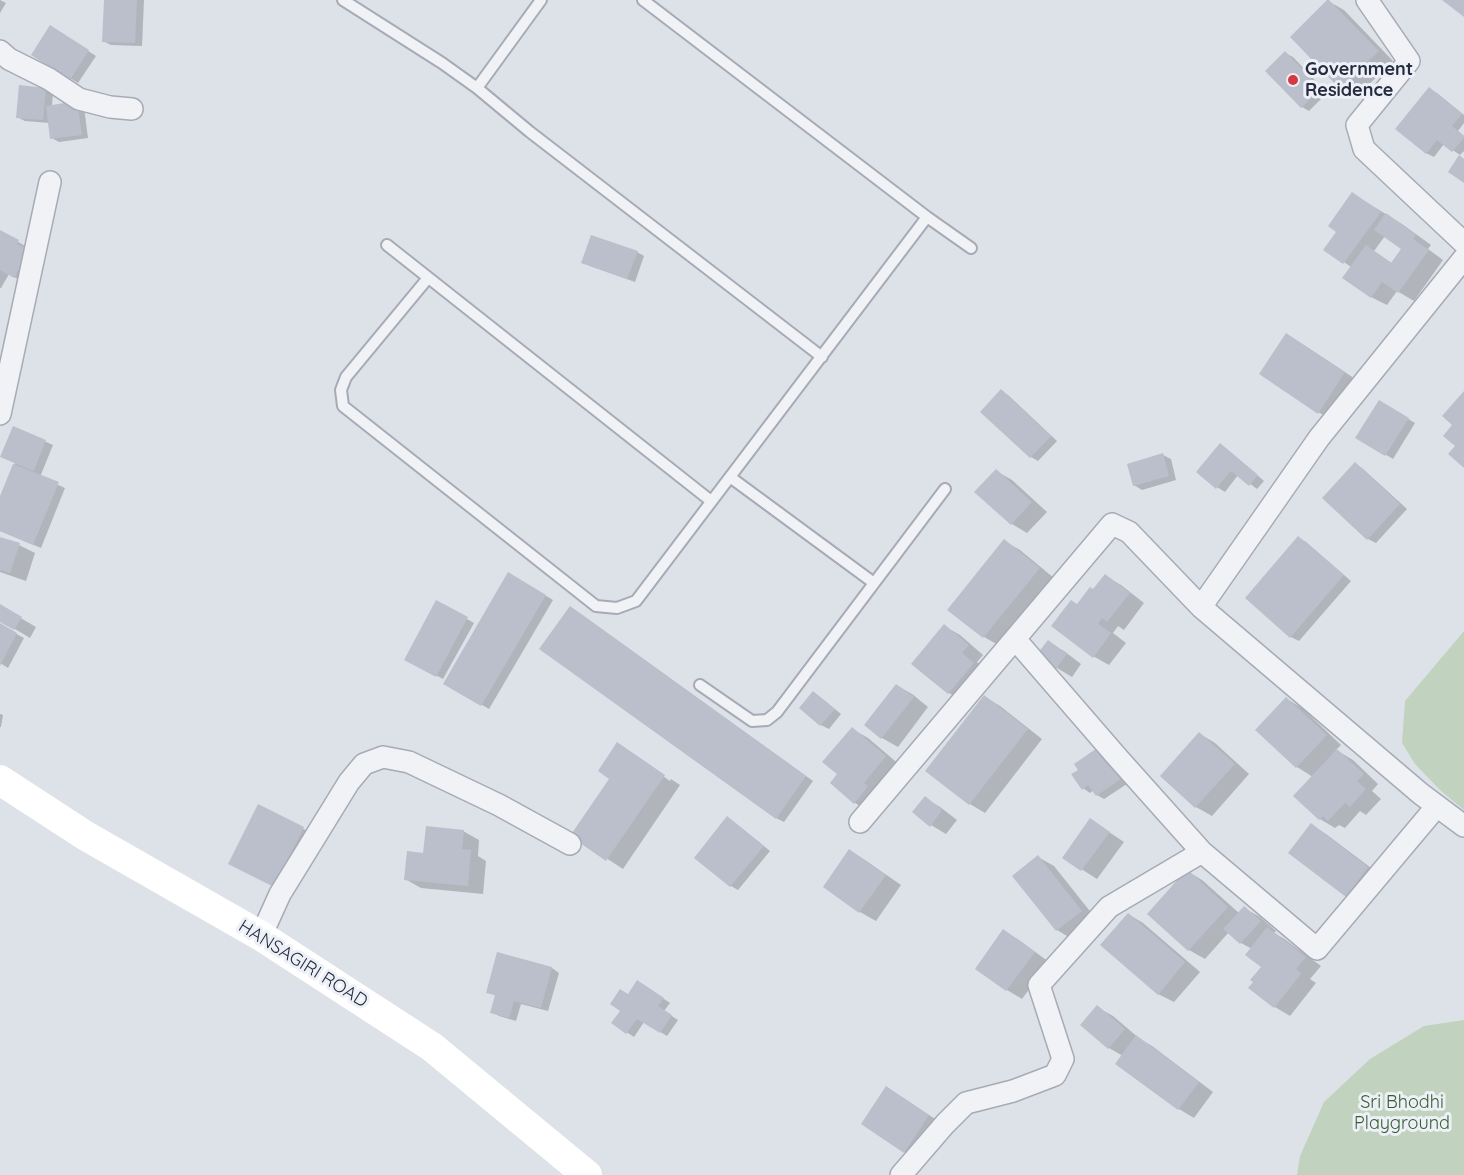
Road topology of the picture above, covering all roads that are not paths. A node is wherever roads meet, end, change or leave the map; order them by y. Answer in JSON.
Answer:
{"nodes":[{"id":1,"x":343,"y":0,"type":"edge"},
{"id":2,"x":541,"y":0,"type":"edge"},
{"id":3,"x":643,"y":0,"type":"edge"},
{"id":4,"x":1367,"y":0,"type":"edge"},
{"id":5,"x":0,"y":51,"type":"edge"},
{"id":6,"x":477,"y":88,"type":"junction"},
{"id":7,"x":132,"y":109,"type":"dead end"},
{"id":8,"x":50,"y":182,"type":"dead end"},
{"id":9,"x":927,"y":217,"type":"junction"},
{"id":10,"x":1464,"y":243,"type":"edge"},
{"id":11,"x":387,"y":245,"type":"dead end"},
{"id":12,"x":971,"y":248,"type":"dead end"},
{"id":13,"x":1464,"y":258,"type":"edge"},
{"id":14,"x":428,"y":278,"type":"junction"},
{"id":15,"x":822,"y":357,"type":"junction"},
{"id":16,"x":0,"y":414,"type":"edge"},
{"id":17,"x":730,"y":477,"type":"junction"},
{"id":18,"x":945,"y":489,"type":"dead end"},
{"id":19,"x":711,"y":501,"type":"junction"},
{"id":20,"x":874,"y":583,"type":"junction"},
{"id":21,"x":1201,"y":607,"type":"junction"},
{"id":22,"x":1015,"y":639,"type":"junction"},
{"id":23,"x":700,"y":685,"type":"dead end"},
{"id":24,"x":0,"y":780,"type":"edge"},
{"id":25,"x":1437,"y":806,"type":"junction"},
{"id":26,"x":860,"y":822,"type":"dead end"},
{"id":27,"x":1464,"y":826,"type":"edge"},
{"id":28,"x":570,"y":844,"type":"dead end"},
{"id":29,"x":1202,"y":852,"type":"junction"},
{"id":30,"x":261,"y":936,"type":"junction"},
{"id":31,"x":587,"y":1175,"type":"edge"},
{"id":32,"x":901,"y":1175,"type":"edge"}],
"edges":[{"from":1,"to":6,"type":"lane"},
{"from":2,"to":6,"type":"lane"},
{"from":3,"to":9,"type":"lane"},
{"from":4,"to":10,"type":"street"},
{"from":5,"to":7,"type":"street"},
{"from":6,"to":15,"type":"lane"},
{"from":8,"to":16,"type":"street"},
{"from":9,"to":12,"type":"lane"},
{"from":9,"to":15,"type":"lane"},
{"from":11,"to":14,"type":"lane"},
{"from":13,"to":21,"type":"street"},
{"from":14,"to":19,"type":"lane"},
{"from":14,"to":19,"type":"lane"},
{"from":15,"to":17,"type":"lane"},
{"from":17,"to":19,"type":"lane"},
{"from":17,"to":20,"type":"lane"},
{"from":18,"to":20,"type":"lane"},
{"from":20,"to":23,"type":"lane"},
{"from":21,"to":22,"type":"street"},
{"from":21,"to":25,"type":"street"},
{"from":22,"to":26,"type":"street"},
{"from":22,"to":29,"type":"street"},
{"from":24,"to":30,"type":"street","name":"HANSAGIRI ROAD"},
{"from":25,"to":27,"type":"street"},
{"from":25,"to":29,"type":"street"},
{"from":28,"to":30,"type":"street"},
{"from":29,"to":32,"type":"street"},
{"from":30,"to":31,"type":"street","name":"HANSAGIRI ROAD"}]}
